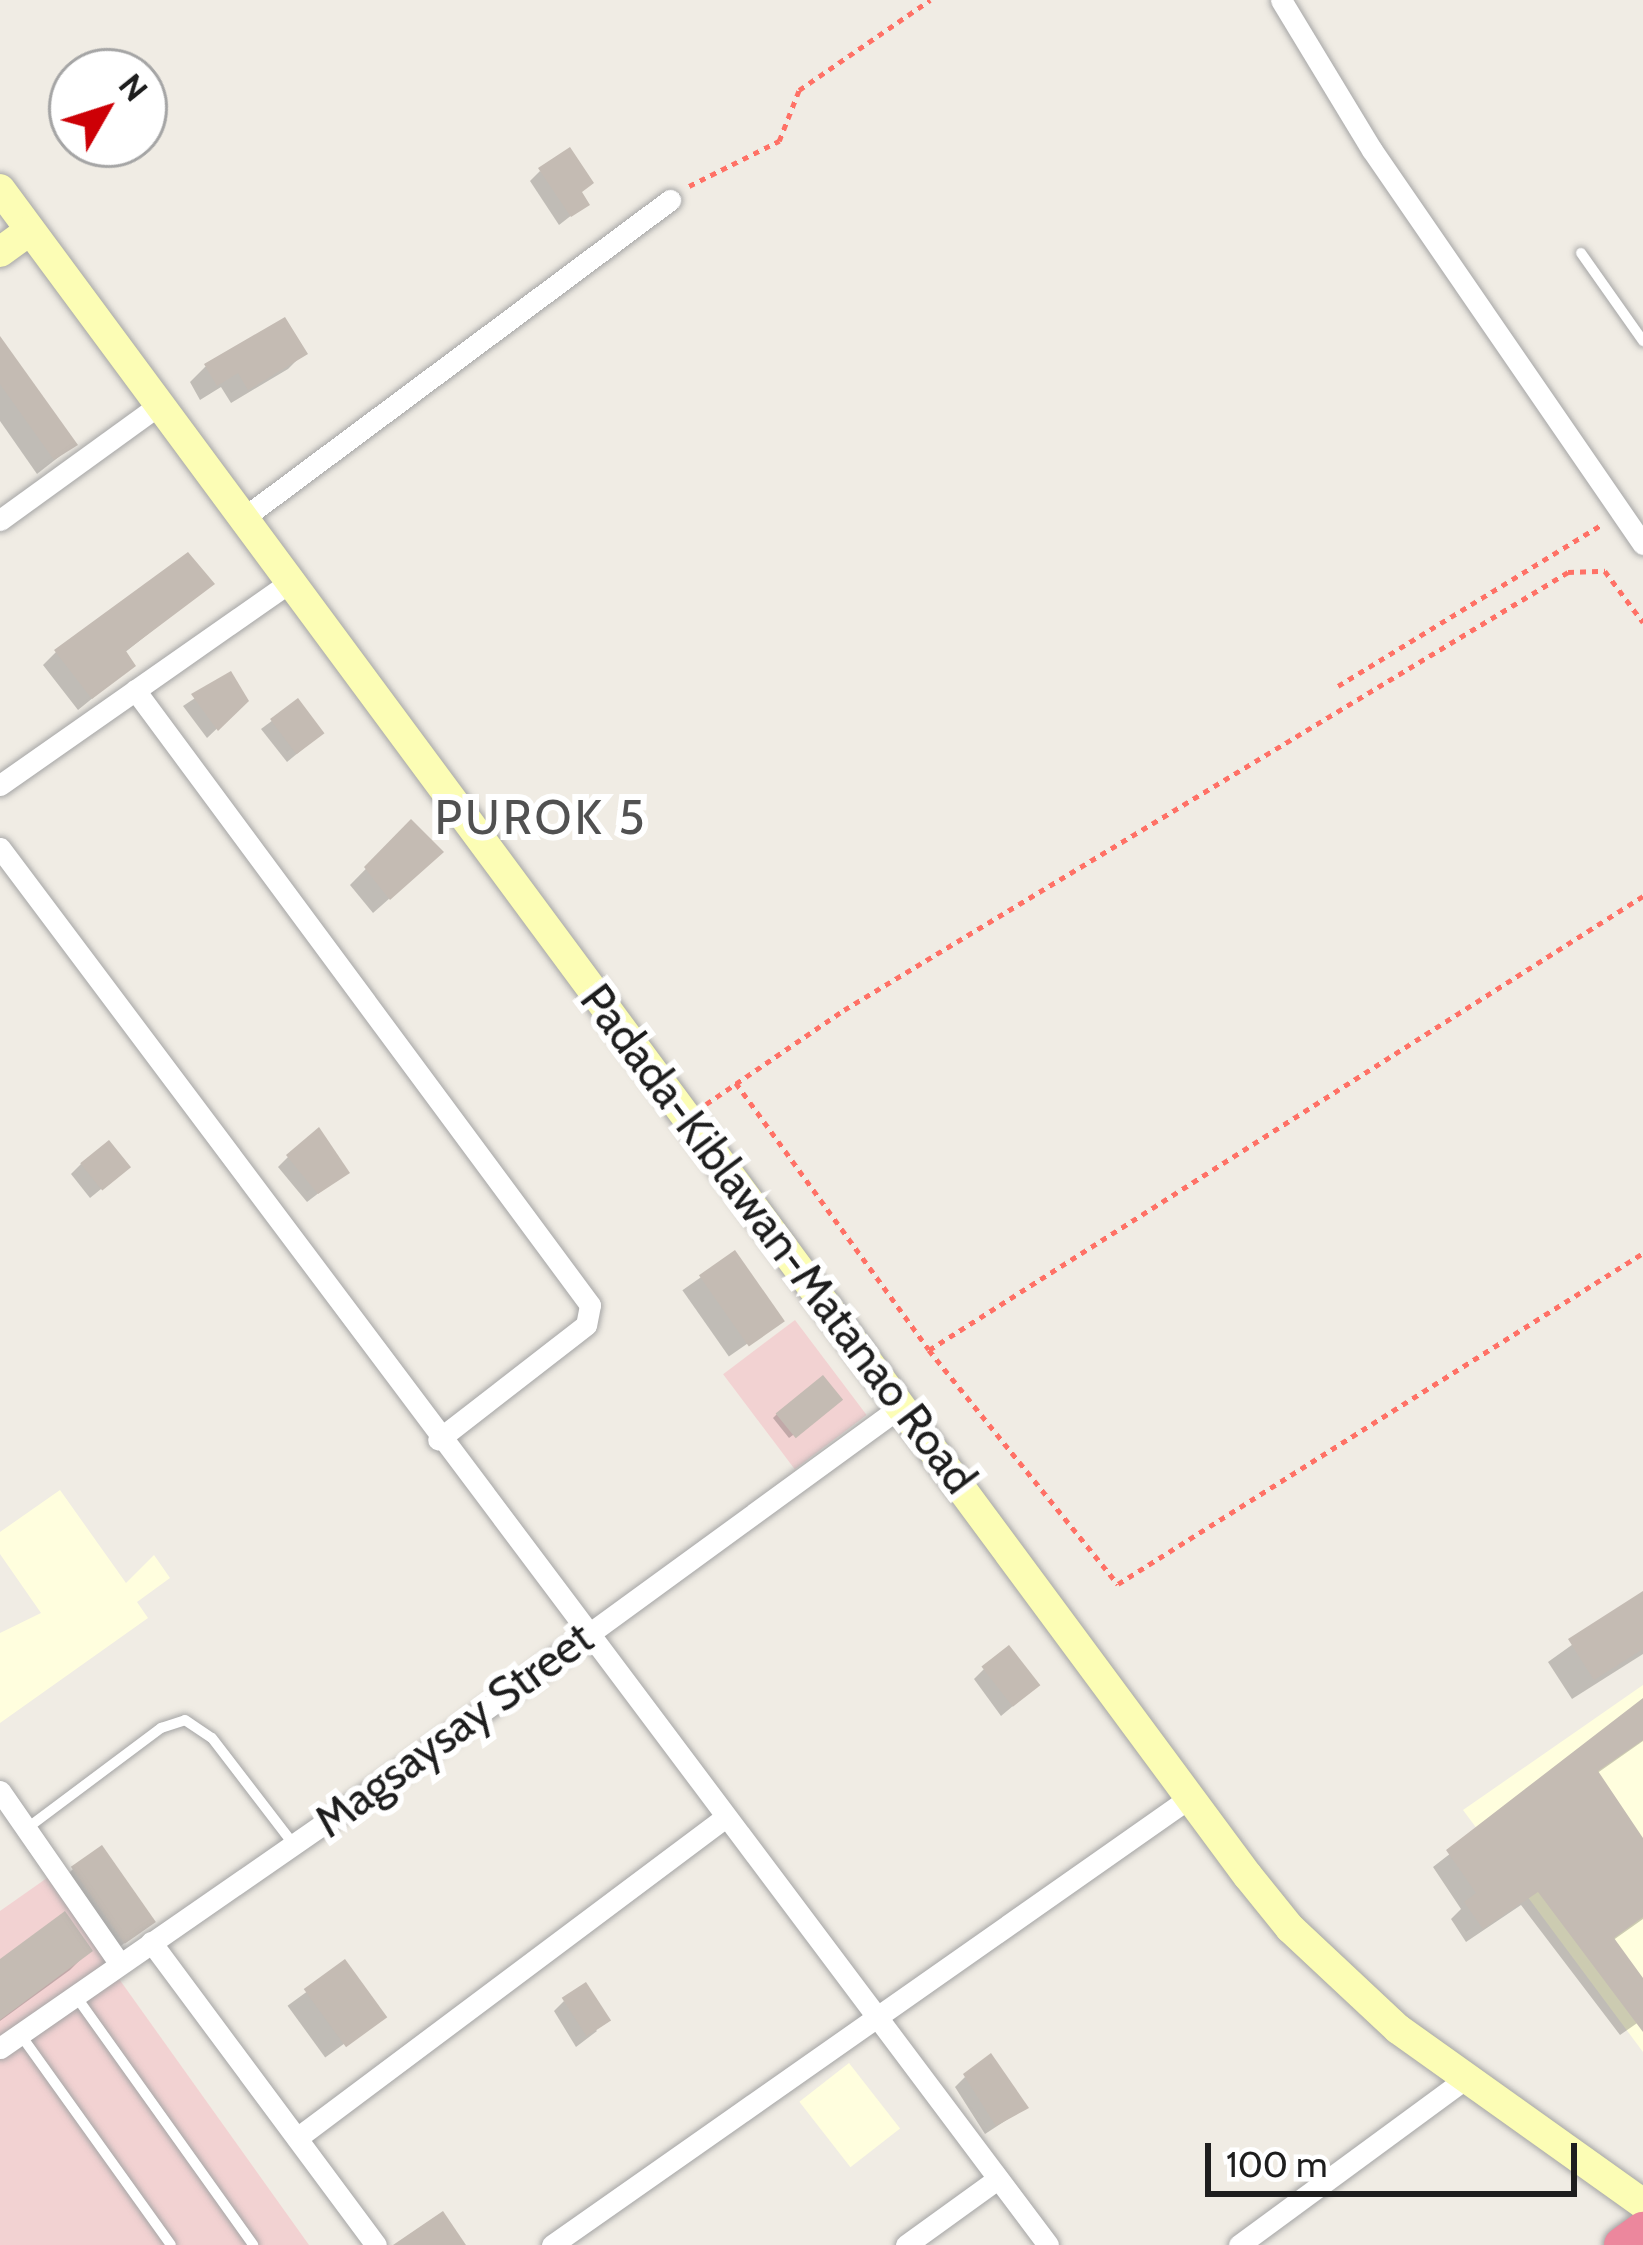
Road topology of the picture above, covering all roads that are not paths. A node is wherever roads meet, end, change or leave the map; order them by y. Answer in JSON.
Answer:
{"nodes":[{"id":1,"x":1281,"y":0,"type":"edge"},
{"id":2,"x":0,"y":189,"type":"edge"},
{"id":3,"x":670,"y":200,"type":"road end"},
{"id":4,"x":30,"y":230,"type":"junction"},
{"id":5,"x":0,"y":251,"type":"edge"},
{"id":6,"x":1581,"y":253,"type":"dead end"},
{"id":7,"x":1643,"y":341,"type":"edge"},
{"id":8,"x":159,"y":405,"type":"junction"},
{"id":9,"x":242,"y":519,"type":"junction"},
{"id":10,"x":0,"y":520,"type":"edge"},
{"id":11,"x":1643,"y":544,"type":"edge"},
{"id":12,"x":289,"y":583,"type":"junction"},
{"id":13,"x":135,"y":690,"type":"junction"},
{"id":14,"x":0,"y":785,"type":"edge"},
{"id":15,"x":0,"y":848,"type":"edge"},
{"id":16,"x":903,"y":1406,"type":"junction"},
{"id":17,"x":438,"y":1440,"type":"junction"},
{"id":18,"x":588,"y":1634,"type":"junction"},
{"id":19,"x":0,"y":1791,"type":"edge"},
{"id":20,"x":1192,"y":1796,"type":"junction"},
{"id":21,"x":724,"y":1820,"type":"junction"},
{"id":22,"x":26,"y":1829,"type":"junction"},
{"id":23,"x":294,"y":1845,"type":"junction"},
{"id":24,"x":151,"y":1942,"type":"junction"},
{"id":25,"x":119,"y":1963,"type":"junction"},
{"id":26,"x":74,"y":1995,"type":"junction"},
{"id":27,"x":877,"y":2015,"type":"junction"},
{"id":28,"x":20,"y":2034,"type":"junction"},
{"id":29,"x":0,"y":2048,"type":"edge"},
{"id":30,"x":1463,"y":2080,"type":"junction"},
{"id":31,"x":297,"y":2138,"type":"junction"},
{"id":32,"x":996,"y":2180,"type":"junction"},
{"id":33,"x":1643,"y":2204,"type":"edge"},
{"id":34,"x":1643,"y":2230,"type":"edge"},
{"id":35,"x":168,"y":2241,"type":"edge"},
{"id":36,"x":154,"y":2245,"type":"edge"},
{"id":37,"x":254,"y":2245,"type":"edge"},
{"id":38,"x":376,"y":2245,"type":"edge"},
{"id":39,"x":552,"y":2245,"type":"edge"},
{"id":40,"x":906,"y":2245,"type":"edge"},
{"id":41,"x":1048,"y":2245,"type":"edge"},
{"id":42,"x":1239,"y":2245,"type":"edge"},
{"id":43,"x":1622,"y":2245,"type":"edge"}],
"edges":[{"from":1,"to":11,"type":"street"},
{"from":2,"to":4,"type":"main road","name":"Padada-Kiblawan-Matanao Road"},
{"from":3,"to":9,"type":"street"},
{"from":4,"to":5,"type":"main road"},
{"from":4,"to":8,"type":"main road","name":"Padada-Kiblawan-Matanao Road"},
{"from":6,"to":7,"type":"lane"},
{"from":8,"to":9,"type":"main road","name":"Padada-Kiblawan-Matanao Road"},
{"from":8,"to":10,"type":"street"},
{"from":9,"to":12,"type":"main road","name":"Padada-Kiblawan-Matanao Road"},
{"from":12,"to":13,"type":"street"},
{"from":12,"to":16,"type":"main road","name":"Padada-Kiblawan-Matanao Road"},
{"from":13,"to":14,"type":"street"},
{"from":13,"to":17,"type":"street"},
{"from":15,"to":17,"type":"street"},
{"from":16,"to":18,"type":"street","name":"Magsaysay Street"},
{"from":16,"to":20,"type":"main road","name":"Padada-Kiblawan-Matanao Road"},
{"from":17,"to":18,"type":"street"},
{"from":18,"to":21,"type":"street"},
{"from":18,"to":23,"type":"street","name":"Magsaysay Street"},
{"from":19,"to":22,"type":"street"},
{"from":20,"to":27,"type":"street"},
{"from":20,"to":30,"type":"main road","name":"Padada-Kiblawan-Matanao Road"},
{"from":21,"to":27,"type":"street"},
{"from":21,"to":31,"type":"street"},
{"from":22,"to":23,"type":"lane"},
{"from":22,"to":25,"type":"street"},
{"from":23,"to":24,"type":"street","name":"Magsaysay Street"},
{"from":24,"to":25,"type":"street","name":"Magsaysay Street"},
{"from":24,"to":31,"type":"street"},
{"from":25,"to":26,"type":"street","name":"Magsaysay Street"},
{"from":26,"to":28,"type":"street","name":"Magsaysay Street"},
{"from":26,"to":37,"type":"lane"},
{"from":27,"to":32,"type":"street"},
{"from":27,"to":39,"type":"street"},
{"from":28,"to":29,"type":"street","name":"Magsaysay Street"},
{"from":28,"to":35,"type":"lane"},
{"from":30,"to":33,"type":"main road","name":"Padada-Kiblawan-Matanao Road"},
{"from":30,"to":42,"type":"street"},
{"from":31,"to":38,"type":"street"},
{"from":32,"to":40,"type":"street"},
{"from":32,"to":41,"type":"street"},
{"from":34,"to":43,"type":"highway"},
{"from":35,"to":36,"type":"lane"}]}
